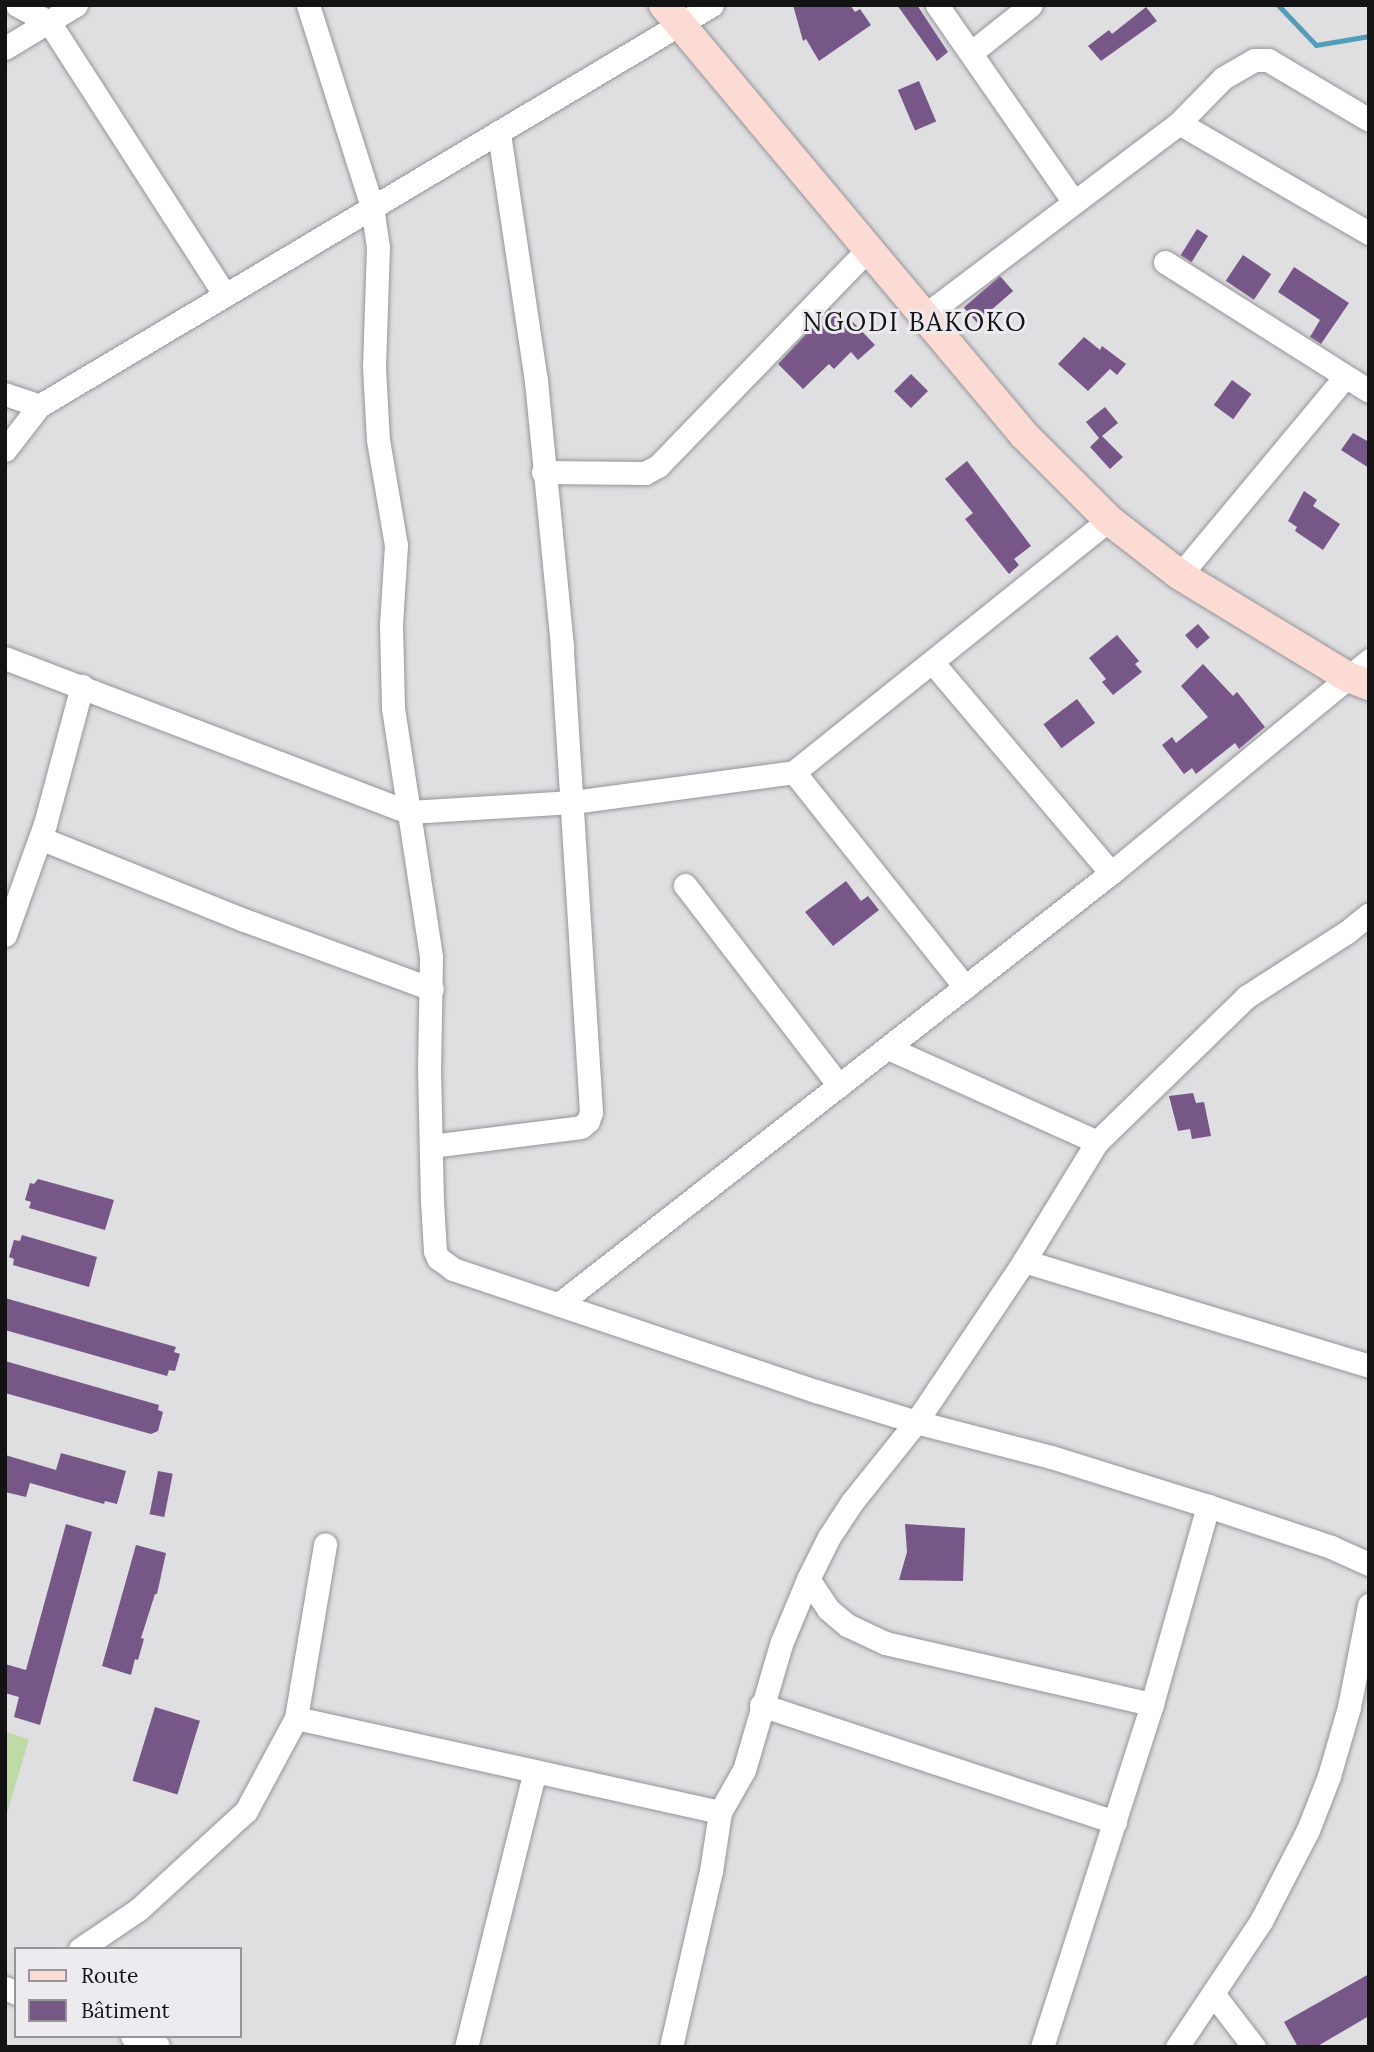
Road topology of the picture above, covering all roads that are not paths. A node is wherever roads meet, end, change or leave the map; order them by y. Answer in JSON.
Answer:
{"nodes":[{"id":1,"x":17,"y":5,"type":"edge"},
{"id":2,"x":76,"y":5,"type":"edge"},
{"id":3,"x":308,"y":5,"type":"edge"},
{"id":4,"x":712,"y":5,"type":"edge"},
{"id":5,"x":937,"y":5,"type":"edge"},
{"id":6,"x":1031,"y":5,"type":"edge"},
{"id":7,"x":672,"y":15,"type":"edge"},
{"id":8,"x":49,"y":22,"type":"junction"},
{"id":9,"x":5,"y":48,"type":"edge"},
{"id":10,"x":972,"y":52,"type":"junction"},
{"id":11,"x":1369,"y":120,"type":"edge"},
{"id":12,"x":1179,"y":123,"type":"junction"},
{"id":13,"x":499,"y":132,"type":"junction"},
{"id":14,"x":1074,"y":202,"type":"junction"},
{"id":15,"x":372,"y":207,"type":"junction"},
{"id":16,"x":1369,"y":233,"type":"edge"},
{"id":17,"x":868,"y":249,"type":"junction"},
{"id":18,"x":1165,"y":262,"type":"dead end"},
{"id":19,"x":225,"y":295,"type":"junction"},
{"id":20,"x":924,"y":316,"type":"junction"},
{"id":21,"x":1345,"y":377,"type":"junction"},
{"id":22,"x":1369,"y":391,"type":"edge"},
{"id":23,"x":5,"y":394,"type":"edge"},
{"id":24,"x":39,"y":406,"type":"junction"},
{"id":25,"x":5,"y":450,"type":"edge"},
{"id":26,"x":543,"y":472,"type":"junction"},
{"id":27,"x":1109,"y":520,"type":"junction"},
{"id":28,"x":1180,"y":575,"type":"junction"},
{"id":29,"x":5,"y":658,"type":"edge"},
{"id":30,"x":933,"y":663,"type":"junction"},
{"id":31,"x":1362,"y":674,"type":"edge"},
{"id":32,"x":82,"y":686,"type":"junction"},
{"id":33,"x":794,"y":772,"type":"junction"},
{"id":34,"x":573,"y":802,"type":"junction"},
{"id":35,"x":409,"y":812,"type":"junction"},
{"id":36,"x":40,"y":838,"type":"junction"},
{"id":37,"x":1111,"y":873,"type":"junction"},
{"id":38,"x":685,"y":885,"type":"dead end"},
{"id":39,"x":1369,"y":915,"type":"edge"},
{"id":40,"x":5,"y":935,"type":"edge"},
{"id":41,"x":965,"y":987,"type":"junction"},
{"id":42,"x":432,"y":989,"type":"junction"},
{"id":43,"x":888,"y":1048,"type":"junction"},
{"id":44,"x":839,"y":1086,"type":"junction"},
{"id":45,"x":1097,"y":1142,"type":"junction"},
{"id":46,"x":431,"y":1146,"type":"junction"},
{"id":47,"x":1024,"y":1261,"type":"junction"},
{"id":48,"x":559,"y":1304,"type":"junction"},
{"id":49,"x":1369,"y":1366,"type":"edge"},
{"id":50,"x":916,"y":1422,"type":"junction"},
{"id":51,"x":1208,"y":1506,"type":"junction"},
{"id":52,"x":325,"y":1545,"type":"dead end"},
{"id":53,"x":1369,"y":1564,"type":"edge"},
{"id":54,"x":808,"y":1579,"type":"junction"},
{"id":55,"x":1369,"y":1605,"type":"edge"},
{"id":56,"x":1153,"y":1704,"type":"junction"},
{"id":57,"x":761,"y":1705,"type":"junction"},
{"id":58,"x":296,"y":1718,"type":"junction"},
{"id":59,"x":535,"y":1771,"type":"junction"},
{"id":60,"x":720,"y":1812,"type":"junction"},
{"id":61,"x":1115,"y":1822,"type":"junction"},
{"id":62,"x":83,"y":1947,"type":"edge"},
{"id":63,"x":1214,"y":1995,"type":"junction"},
{"id":64,"x":138,"y":2038,"type":"edge"},
{"id":65,"x":157,"y":2045,"type":"edge"},
{"id":66,"x":466,"y":2047,"type":"edge"},
{"id":67,"x":671,"y":2047,"type":"edge"},
{"id":68,"x":1042,"y":2047,"type":"edge"},
{"id":69,"x":1177,"y":2047,"type":"edge"},
{"id":70,"x":1254,"y":2047,"type":"edge"}],
"edges":[{"from":1,"to":8,"type":"street"},
{"from":2,"to":8,"type":"street"},
{"from":3,"to":15,"type":"street"},
{"from":4,"to":7,"type":"street"},
{"from":5,"to":10,"type":"street"},
{"from":6,"to":10,"type":"street"},
{"from":7,"to":13,"type":"street"},
{"from":7,"to":17,"type":"main road"},
{"from":8,"to":9,"type":"street"},
{"from":8,"to":19,"type":"street"},
{"from":10,"to":14,"type":"street"},
{"from":11,"to":12,"type":"street"},
{"from":12,"to":14,"type":"street"},
{"from":12,"to":16,"type":"street"},
{"from":13,"to":15,"type":"street"},
{"from":13,"to":26,"type":"street"},
{"from":14,"to":20,"type":"street"},
{"from":15,"to":19,"type":"street"},
{"from":15,"to":35,"type":"street"},
{"from":17,"to":20,"type":"main road"},
{"from":17,"to":26,"type":"street"},
{"from":18,"to":21,"type":"street"},
{"from":19,"to":24,"type":"street"},
{"from":20,"to":27,"type":"main road"},
{"from":21,"to":22,"type":"street"},
{"from":21,"to":28,"type":"street"},
{"from":23,"to":24,"type":"street"},
{"from":24,"to":25,"type":"street"},
{"from":26,"to":34,"type":"street"},
{"from":27,"to":28,"type":"main road"},
{"from":27,"to":30,"type":"street"},
{"from":28,"to":31,"type":"main road"},
{"from":29,"to":32,"type":"street"},
{"from":30,"to":33,"type":"street"},
{"from":30,"to":37,"type":"street"},
{"from":31,"to":37,"type":"street"},
{"from":32,"to":35,"type":"street"},
{"from":32,"to":36,"type":"street"},
{"from":33,"to":34,"type":"street"},
{"from":33,"to":41,"type":"street"},
{"from":34,"to":35,"type":"street"},
{"from":34,"to":46,"type":"street"},
{"from":35,"to":42,"type":"street"},
{"from":36,"to":40,"type":"street"},
{"from":36,"to":42,"type":"street"},
{"from":37,"to":41,"type":"street"},
{"from":38,"to":44,"type":"street"},
{"from":39,"to":45,"type":"street"},
{"from":41,"to":43,"type":"street"},
{"from":42,"to":46,"type":"street"},
{"from":43,"to":44,"type":"street"},
{"from":43,"to":45,"type":"street"},
{"from":44,"to":48,"type":"street"},
{"from":45,"to":47,"type":"street"},
{"from":46,"to":48,"type":"street"},
{"from":47,"to":49,"type":"street"},
{"from":47,"to":50,"type":"street"},
{"from":48,"to":50,"type":"street"},
{"from":50,"to":51,"type":"street"},
{"from":50,"to":54,"type":"street"},
{"from":51,"to":53,"type":"street"},
{"from":51,"to":56,"type":"street"},
{"from":52,"to":58,"type":"street"},
{"from":54,"to":56,"type":"street"},
{"from":54,"to":57,"type":"street"},
{"from":55,"to":63,"type":"street"},
{"from":56,"to":61,"type":"street"},
{"from":57,"to":60,"type":"street"},
{"from":57,"to":61,"type":"street"},
{"from":58,"to":59,"type":"street"},
{"from":58,"to":62,"type":"street"},
{"from":59,"to":60,"type":"street"},
{"from":59,"to":66,"type":"street"},
{"from":60,"to":67,"type":"street"},
{"from":61,"to":68,"type":"street"},
{"from":63,"to":69,"type":"street"},
{"from":63,"to":70,"type":"street"},
{"from":64,"to":65,"type":"street"}]}
